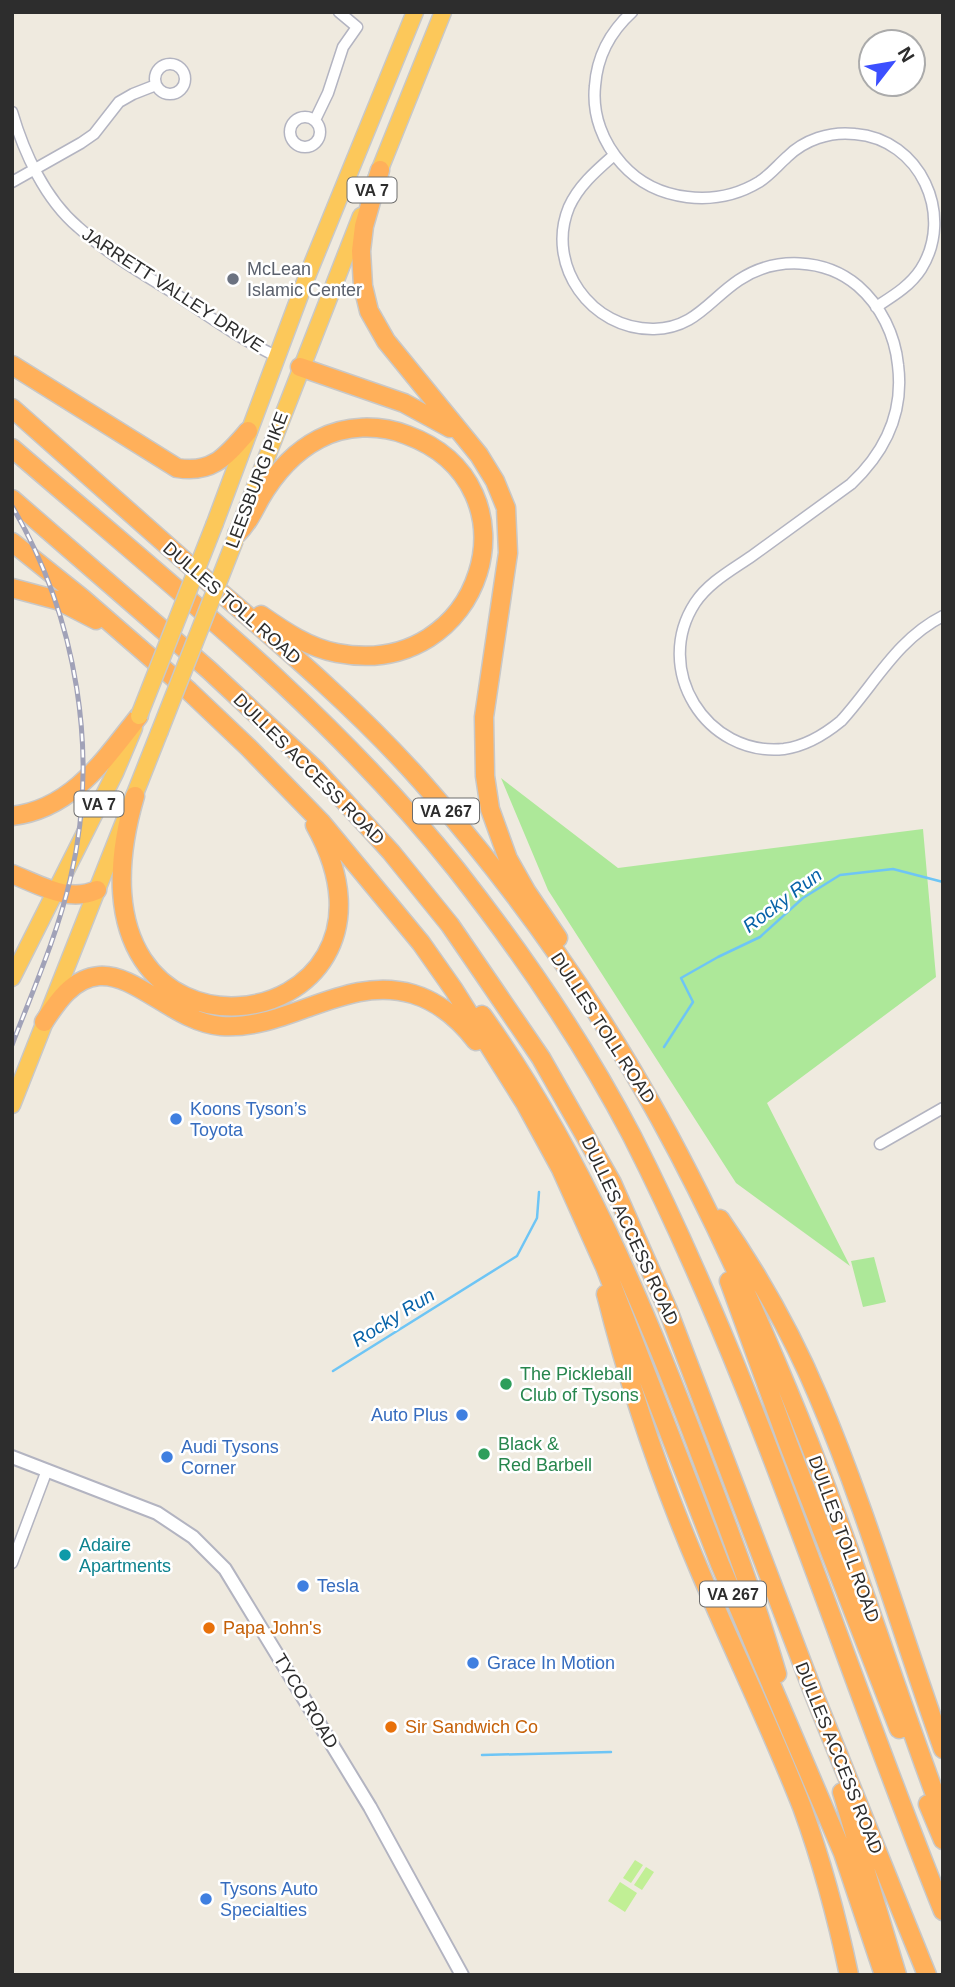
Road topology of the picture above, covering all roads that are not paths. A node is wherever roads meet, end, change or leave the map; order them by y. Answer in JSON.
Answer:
{"nodes":[{"id":1,"x":339,"y":12,"type":"edge"},
{"id":2,"x":415,"y":12,"type":"edge"},
{"id":3,"x":443,"y":12,"type":"edge"},
{"id":4,"x":632,"y":12,"type":"edge"},
{"id":5,"x":156,"y":85,"type":"dead end"},
{"id":6,"x":12,"y":112,"type":"edge"},
{"id":7,"x":315,"y":120,"type":"dead end"},
{"id":8,"x":614,"y":155,"type":"junction"},
{"id":9,"x":35,"y":169,"type":"junction"},
{"id":10,"x":380,"y":170,"type":"junction"},
{"id":11,"x":12,"y":182,"type":"edge"},
{"id":12,"x":876,"y":307,"type":"junction"},
{"id":13,"x":276,"y":356,"type":"junction"},
{"id":14,"x":12,"y":365,"type":"edge"},
{"id":15,"x":300,"y":367,"type":"junction"},
{"id":16,"x":12,"y":408,"type":"edge"},
{"id":17,"x":248,"y":431,"type":"junction"},
{"id":18,"x":469,"y":443,"type":"junction"},
{"id":19,"x":12,"y":448,"type":"edge"},
{"id":20,"x":12,"y":499,"type":"edge"},
{"id":21,"x":237,"y":534,"type":"junction"},
{"id":22,"x":12,"y":542,"type":"edge"},
{"id":23,"x":12,"y":588,"type":"edge"},
{"id":24,"x":227,"y":597,"type":"junction"},
{"id":25,"x":943,"y":616,"type":"edge"},
{"id":26,"x":132,"y":642,"type":"junction"},
{"id":27,"x":139,"y":716,"type":"junction"},
{"id":28,"x":289,"y":788,"type":"junction"},
{"id":29,"x":135,"y":796,"type":"junction"},
{"id":30,"x":12,"y":816,"type":"edge"},
{"id":31,"x":12,"y":874,"type":"edge"},
{"id":32,"x":97,"y":890,"type":"junction"},
{"id":33,"x":55,"y":891,"type":"junction"},
{"id":34,"x":421,"y":943,"type":"junction"},
{"id":35,"x":12,"y":978,"type":"edge"},
{"id":36,"x":44,"y":1022,"type":"junction"},
{"id":37,"x":625,"y":1059,"type":"junction"},
{"id":38,"x":524,"y":1103,"type":"junction"},
{"id":39,"x":12,"y":1105,"type":"edge"},
{"id":40,"x":943,"y":1108,"type":"edge"},
{"id":41,"x":880,"y":1144,"type":"dead end"},
{"id":42,"x":682,"y":1160,"type":"junction"},
{"id":43,"x":582,"y":1214,"type":"junction"},
{"id":44,"x":12,"y":1457,"type":"edge"},
{"id":45,"x":47,"y":1470,"type":"junction"},
{"id":46,"x":735,"y":1489,"type":"junction"},
{"id":47,"x":12,"y":1563,"type":"edge"},
{"id":48,"x":943,"y":1749,"type":"edge"},
{"id":49,"x":802,"y":1752,"type":"junction"},
{"id":50,"x":943,"y":1816,"type":"edge"},
{"id":51,"x":943,"y":1840,"type":"edge"},
{"id":52,"x":943,"y":1911,"type":"edge"},
{"id":53,"x":462,"y":1975,"type":"edge"},
{"id":54,"x":849,"y":1975,"type":"edge"},
{"id":55,"x":884,"y":1975,"type":"edge"},
{"id":56,"x":897,"y":1975,"type":"edge"},
{"id":57,"x":927,"y":1975,"type":"edge"}],
"edges":[{"from":1,"to":7,"type":"street"},
{"from":2,"to":13,"type":"highway","name":"LEESBURG PIKE","number":"VA 7"},
{"from":3,"to":10,"type":"highway","name":"LEESBURG PIKE","number":"VA 7"},
{"from":4,"to":8,"type":"street"},
{"from":5,"to":9,"type":"street"},
{"from":6,"to":9,"type":"street","name":"JARRETT VALLEY DRIVE"},
{"from":8,"to":12,"type":"street"},
{"from":8,"to":12,"type":"street"},
{"from":9,"to":11,"type":"street"},
{"from":9,"to":13,"type":"street","name":"JARRETT VALLEY DRIVE"},
{"from":10,"to":15,"type":"highway","name":"LEESBURG PIKE","number":"VA 7"},
{"from":10,"to":18,"type":"highway"},
{"from":12,"to":25,"type":"street"},
{"from":13,"to":15,"type":"highway"},
{"from":13,"to":17,"type":"highway","name":"LEESBURG PIKE","number":"VA 7"},
{"from":14,"to":17,"type":"highway"},
{"from":15,"to":18,"type":"highway"},
{"from":15,"to":21,"type":"highway","name":"LEESBURG PIKE","number":"VA 7"},
{"from":16,"to":24,"type":"highway","name":"DULLES TOLL ROAD","number":"VA 267"},
{"from":17,"to":27,"type":"highway","name":"LEESBURG PIKE","number":"VA 7","bridge":true},
{"from":18,"to":37,"type":"highway"},
{"from":19,"to":52,"type":"highway"},
{"from":20,"to":46,"type":"highway","name":"DULLES ACCESS ROAD"},
{"from":21,"to":24,"type":"highway"},
{"from":21,"to":29,"type":"highway","name":"LEESBURG PIKE","number":"VA 7","bridge":true},
{"from":22,"to":26,"type":"highway","number":"VA 267"},
{"from":23,"to":26,"type":"highway"},
{"from":24,"to":37,"type":"highway","name":"DULLES TOLL ROAD","number":"VA 267"},
{"from":26,"to":28,"type":"highway","number":"VA 267"},
{"from":27,"to":30,"type":"highway"},
{"from":27,"to":33,"type":"highway","name":"LEESBURG PIKE","number":"VA 7"},
{"from":28,"to":29,"type":"highway"},
{"from":28,"to":34,"type":"highway","number":"VA 267"},
{"from":29,"to":32,"type":"highway","name":"LEESBURG PIKE","number":"VA 7"},
{"from":31,"to":33,"type":"highway"},
{"from":32,"to":33,"type":"highway"},
{"from":32,"to":36,"type":"highway","name":"LEESBURG PIKE","number":"VA 7"},
{"from":33,"to":35,"type":"highway","name":"LEESBURG PIKE","number":"VA 7"},
{"from":34,"to":38,"type":"highway","number":"VA 267"},
{"from":34,"to":49,"type":"highway","number":"VA 267"},
{"from":36,"to":38,"type":"highway"},
{"from":36,"to":39,"type":"highway","name":"LEESBURG PIKE","number":"VA 7"},
{"from":37,"to":42,"type":"highway","name":"DULLES TOLL ROAD","number":"VA 267"},
{"from":38,"to":43,"type":"highway","number":"VA 267"},
{"from":40,"to":41,"type":"street"},
{"from":42,"to":48,"type":"highway"},
{"from":42,"to":50,"type":"highway","name":"DULLES TOLL ROAD","number":"VA 267"},
{"from":42,"to":51,"type":"highway"},
{"from":43,"to":49,"type":"highway","number":"VA 267"},
{"from":43,"to":54,"type":"highway"},
{"from":44,"to":45,"type":"street","name":"TYCO ROAD"},
{"from":45,"to":47,"type":"street"},
{"from":45,"to":53,"type":"street","name":"TYCO ROAD"},
{"from":46,"to":56,"type":"highway"},
{"from":46,"to":57,"type":"highway","name":"DULLES ACCESS ROAD"},
{"from":49,"to":55,"type":"highway","number":"VA 267"}]}
